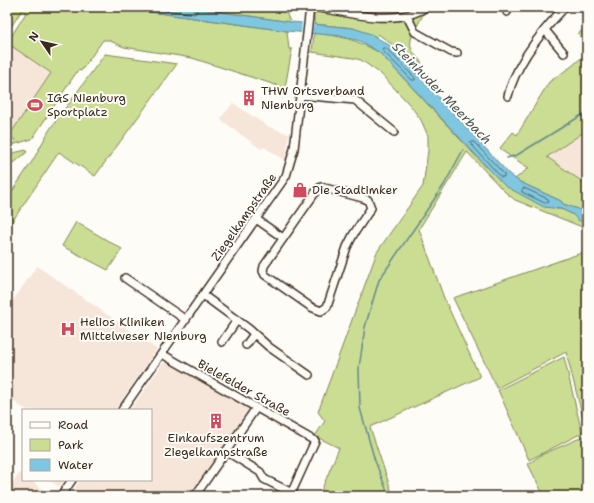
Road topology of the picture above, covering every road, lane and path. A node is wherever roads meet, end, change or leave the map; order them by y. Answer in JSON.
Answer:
{"nodes":[{"id":1,"x":310,"y":7,"type":"edge"},
{"id":2,"x":316,"y":7,"type":"edge"},
{"id":3,"x":426,"y":7,"type":"edge"},
{"id":4,"x":565,"y":7,"type":"edge"},
{"id":5,"x":407,"y":16,"type":"junction"},
{"id":6,"x":545,"y":30,"type":"junction"},
{"id":7,"x":457,"y":53,"type":"dead end"},
{"id":8,"x":564,"y":53,"type":"dead end"},
{"id":9,"x":300,"y":94,"type":"junction"},
{"id":10,"x":508,"y":96,"type":"dead end"},
{"id":11,"x":394,"y":132,"type":"dead end"},
{"id":12,"x":256,"y":219,"type":"junction"},
{"id":13,"x":284,"y":238,"type":"junction"},
{"id":14,"x":125,"y":278,"type":"dead end"},
{"id":15,"x":203,"y":295,"type":"junction"},
{"id":16,"x":186,"y":320,"type":"junction"},
{"id":17,"x":237,"y":320,"type":"junction"},
{"id":18,"x":254,"y":334,"type":"junction"},
{"id":19,"x":222,"y":342,"type":"dead end"},
{"id":20,"x":246,"y":345,"type":"dead end"},
{"id":21,"x":162,"y":354,"type":"junction"},
{"id":22,"x":309,"y":375,"type":"dead end"},
{"id":23,"x":256,"y":408,"type":"junction"},
{"id":24,"x":123,"y":409,"type":"edge"},
{"id":25,"x":226,"y":451,"type":"junction"},
{"id":26,"x":71,"y":481,"type":"edge"},
{"id":27,"x":291,"y":494,"type":"edge"},
{"id":28,"x":61,"y":496,"type":"edge"},
{"id":29,"x":195,"y":496,"type":"edge"}],
"edges":[{"from":1,"to":9,"type":"street","name":"Ziegelkampstraße"},
{"from":2,"to":5,"type":"street"},
{"from":3,"to":5,"type":"street"},
{"from":4,"to":6,"type":"street"},
{"from":5,"to":7,"type":"street"},
{"from":6,"to":8,"type":"street"},
{"from":6,"to":10,"type":"street"},
{"from":9,"to":11,"type":"street"},
{"from":9,"to":12,"type":"street","name":"Ziegelkampstraße"},
{"from":12,"to":13,"type":"street"},
{"from":12,"to":15,"type":"street","name":"Ziegelkampstraße"},
{"from":13,"to":13,"type":"street"},
{"from":14,"to":16,"type":"street"},
{"from":15,"to":16,"type":"street","name":"Ziegelkampstraße"},
{"from":15,"to":17,"type":"street"},
{"from":16,"to":21,"type":"street","name":"Ziegelkampstraße"},
{"from":17,"to":18,"type":"street"},
{"from":17,"to":19,"type":"street"},
{"from":18,"to":20,"type":"street"},
{"from":18,"to":22,"type":"street"},
{"from":21,"to":23,"type":"street","name":"Bielefelder Straße"},
{"from":21,"to":24,"type":"street","name":"Ziegelkampstraße"},
{"from":23,"to":25,"type":"street"},
{"from":23,"to":27,"type":"street","name":"Bielefelder Straße"},
{"from":25,"to":27,"type":"street"},
{"from":25,"to":29,"type":"street"},
{"from":26,"to":28,"type":"street"}]}
